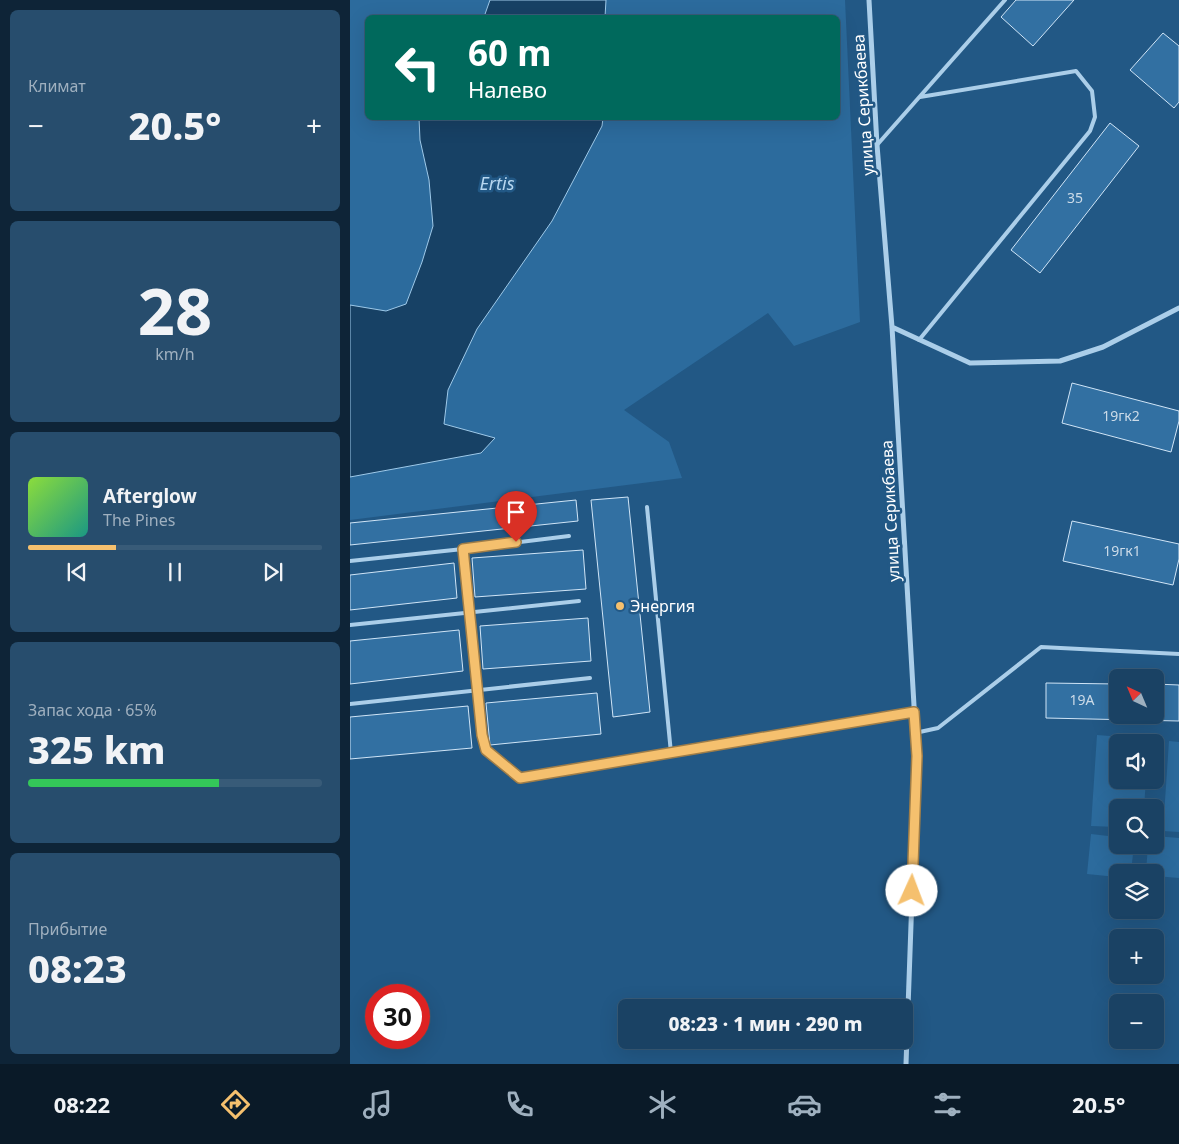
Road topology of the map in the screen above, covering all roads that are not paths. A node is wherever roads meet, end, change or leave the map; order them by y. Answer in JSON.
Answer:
{"nodes":[{"id":1,"x":869,"y":0,"type":"edge"},
{"id":2,"x":1005,"y":0,"type":"edge"},
{"id":3,"x":920,"y":97,"type":"junction"},
{"id":4,"x":877,"y":145,"type":"junction"},
{"id":5,"x":1179,"y":308,"type":"edge"},
{"id":6,"x":892,"y":327,"type":"junction"},
{"id":7,"x":919,"y":340,"type":"junction"},
{"id":8,"x":647,"y":506,"type":"dead end"},
{"id":9,"x":569,"y":536,"type":"dead end"},
{"id":10,"x":463,"y":549,"type":"junction"},
{"id":11,"x":350,"y":561,"type":"edge"},
{"id":12,"x":579,"y":601,"type":"dead end"},
{"id":13,"x":469,"y":612,"type":"junction"},
{"id":14,"x":350,"y":625,"type":"edge"},
{"id":15,"x":1179,"y":654,"type":"edge"},
{"id":16,"x":590,"y":678,"type":"dead end"},
{"id":17,"x":477,"y":690,"type":"junction"},
{"id":18,"x":350,"y":704,"type":"edge"},
{"id":19,"x":914,"y":712,"type":"junction"},
{"id":20,"x":915,"y":733,"type":"junction"},
{"id":21,"x":671,"y":753,"type":"junction"},
{"id":22,"x":906,"y":1064,"type":"edge"}],
"edges":[{"from":1,"to":4,"type":"street","name":"улица Серикбаева"},
{"from":2,"to":3,"type":"lane"},
{"from":3,"to":4,"type":"lane"},
{"from":3,"to":7,"type":"lane"},
{"from":4,"to":6,"type":"street","name":"улица Серикбаева"},
{"from":5,"to":7,"type":"street"},
{"from":6,"to":7,"type":"street"},
{"from":6,"to":19,"type":"street","name":"улица Серикбаева"},
{"from":8,"to":21,"type":"lane"},
{"from":9,"to":10,"type":"lane"},
{"from":10,"to":11,"type":"lane"},
{"from":10,"to":13,"type":"lane"},
{"from":12,"to":13,"type":"lane"},
{"from":13,"to":14,"type":"lane"},
{"from":13,"to":17,"type":"lane"},
{"from":15,"to":20,"type":"lane"},
{"from":16,"to":17,"type":"lane"},
{"from":17,"to":18,"type":"lane"},
{"from":17,"to":21,"type":"lane"},
{"from":19,"to":20,"type":"street","name":"улица Серикбаева"},
{"from":19,"to":21,"type":"lane"},
{"from":20,"to":22,"type":"street","name":"улица Серикбаева"}]}
